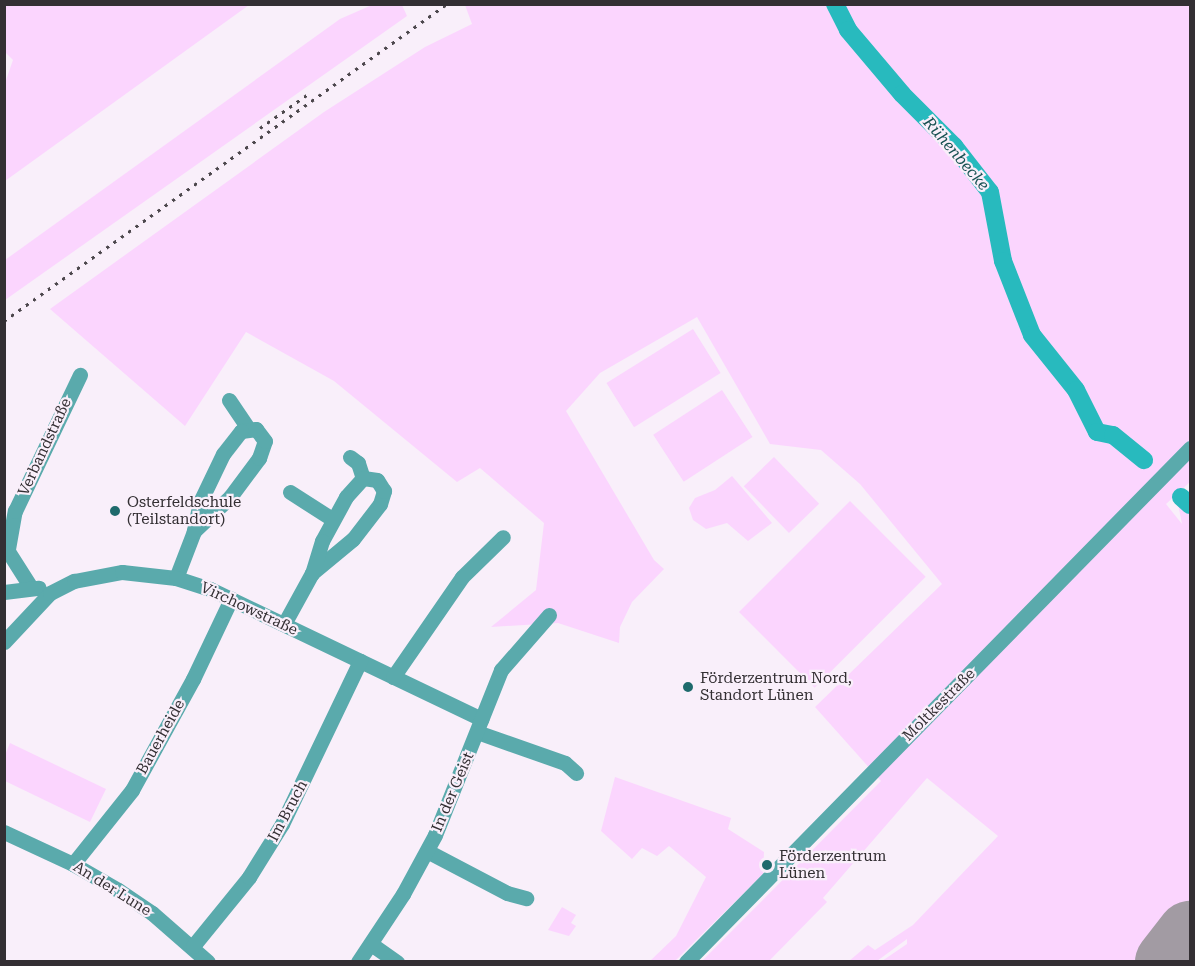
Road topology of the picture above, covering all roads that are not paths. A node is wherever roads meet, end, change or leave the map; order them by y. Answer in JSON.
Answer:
{"nodes":[{"id":1,"x":80,"y":375,"type":"dead end"},
{"id":2,"x":229,"y":400,"type":"dead end"},
{"id":3,"x":247,"y":427,"type":"junction"},
{"id":4,"x":1188,"y":451,"type":"edge"},
{"id":5,"x":350,"y":457,"type":"dead end"},
{"id":6,"x":363,"y":478,"type":"junction"},
{"id":7,"x":290,"y":492,"type":"dead end"},
{"id":8,"x":332,"y":519,"type":"junction"},
{"id":9,"x":194,"y":531,"type":"junction"},
{"id":10,"x":503,"y":537,"type":"dead end"},
{"id":11,"x":6,"y":547,"type":"edge"},
{"id":12,"x":312,"y":573,"type":"junction"},
{"id":13,"x":176,"y":578,"type":"junction"},
{"id":14,"x":30,"y":586,"type":"junction"},
{"id":15,"x":4,"y":592,"type":"edge"},
{"id":16,"x":50,"y":593,"type":"junction"},
{"id":17,"x":231,"y":599,"type":"junction"},
{"id":18,"x":549,"y":615,"type":"dead end"},
{"id":19,"x":284,"y":624,"type":"junction"},
{"id":20,"x":4,"y":642,"type":"edge"},
{"id":21,"x":360,"y":661,"type":"junction"},
{"id":22,"x":393,"y":677,"type":"junction"},
{"id":23,"x":479,"y":726,"type":"junction"},
{"id":24,"x":576,"y":773,"type":"dead end"},
{"id":25,"x":4,"y":832,"type":"edge"},
{"id":26,"x":427,"y":851,"type":"junction"},
{"id":27,"x":73,"y":864,"type":"junction"},
{"id":28,"x":526,"y":898,"type":"dead end"},
{"id":29,"x":371,"y":944,"type":"junction"},
{"id":30,"x":193,"y":946,"type":"junction"},
{"id":31,"x":208,"y":962,"type":"edge"},
{"id":32,"x":358,"y":962,"type":"edge"},
{"id":33,"x":397,"y":962,"type":"edge"},
{"id":34,"x":686,"y":962,"type":"edge"}],
"edges":[{"from":1,"to":11,"type":"street","name":"Verbandstraße"},
{"from":2,"to":3,"type":"street"},
{"from":3,"to":9,"type":"street"},
{"from":3,"to":9,"type":"street"},
{"from":4,"to":34,"type":"street","name":"Moltkestraße"},
{"from":5,"to":6,"type":"street"},
{"from":6,"to":8,"type":"street"},
{"from":6,"to":12,"type":"street"},
{"from":7,"to":8,"type":"street"},
{"from":8,"to":12,"type":"street"},
{"from":9,"to":13,"type":"street"},
{"from":10,"to":22,"type":"street"},
{"from":11,"to":14,"type":"street","name":"Verbandstraße"},
{"from":12,"to":19,"type":"street"},
{"from":13,"to":16,"type":"street","name":"Virchowstraße"},
{"from":13,"to":17,"type":"street","name":"Virchowstraße"},
{"from":14,"to":15,"type":"street"},
{"from":14,"to":16,"type":"street"},
{"from":16,"to":20,"type":"street"},
{"from":17,"to":19,"type":"street","name":"Virchowstraße"},
{"from":17,"to":27,"type":"street","name":"Bauerheide"},
{"from":18,"to":23,"type":"street","name":"In der Geist"},
{"from":19,"to":21,"type":"street","name":"Virchowstraße"},
{"from":21,"to":22,"type":"street","name":"Virchowstraße"},
{"from":21,"to":30,"type":"street","name":"Im Bruch"},
{"from":22,"to":23,"type":"street","name":"Virchowstraße"},
{"from":23,"to":24,"type":"street","name":"In der Geist"},
{"from":23,"to":26,"type":"street","name":"In der Geist"},
{"from":25,"to":27,"type":"street","name":"An der Lune"},
{"from":26,"to":28,"type":"street","name":"In der Geist"},
{"from":26,"to":29,"type":"street","name":"In der Geist"},
{"from":27,"to":30,"type":"street","name":"An der Lune"},
{"from":29,"to":32,"type":"street","name":"In der Geist"},
{"from":29,"to":33,"type":"street"},
{"from":30,"to":31,"type":"street","name":"An der Lune"}]}
